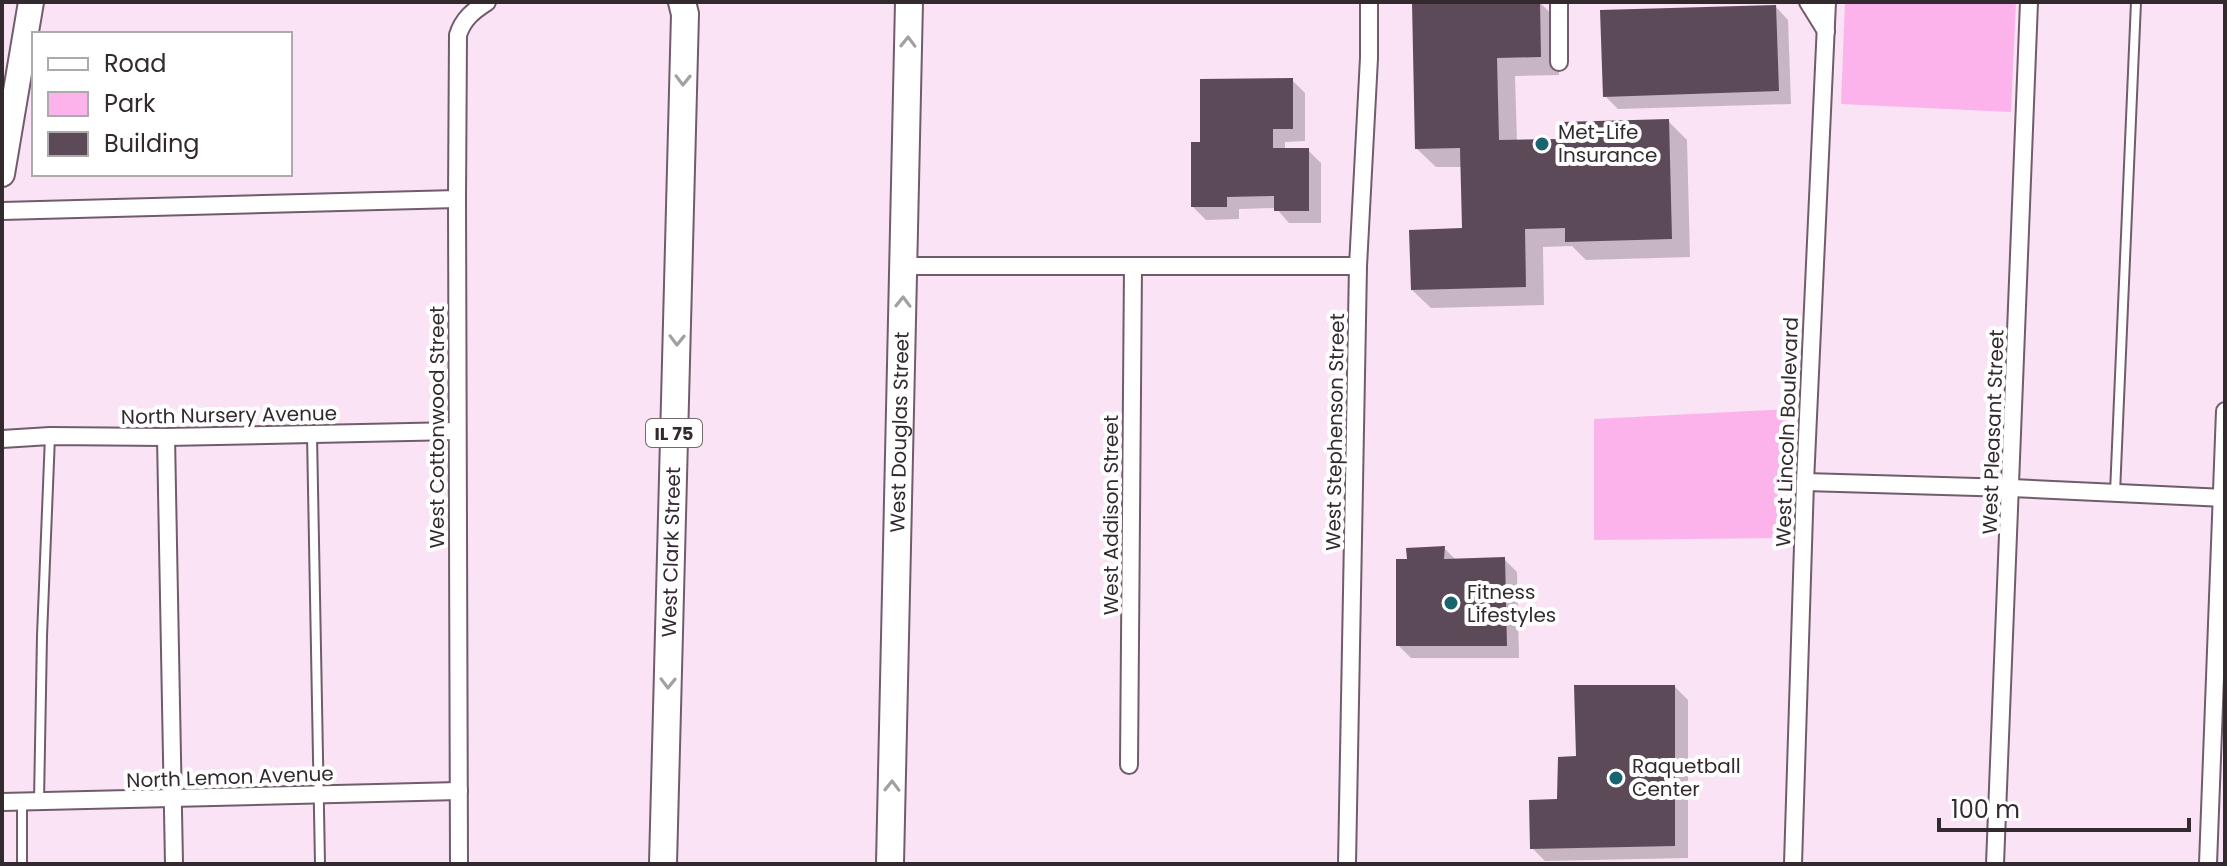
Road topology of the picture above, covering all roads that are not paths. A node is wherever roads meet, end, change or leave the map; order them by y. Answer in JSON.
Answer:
{"nodes":[{"id":1,"x":30,"y":2,"type":"edge"},
{"id":2,"x":487,"y":2,"type":"edge"},
{"id":3,"x":682,"y":2,"type":"edge"},
{"id":4,"x":909,"y":2,"type":"edge"},
{"id":5,"x":1369,"y":2,"type":"edge"},
{"id":6,"x":1559,"y":2,"type":"edge"},
{"id":7,"x":1808,"y":2,"type":"edge"},
{"id":8,"x":1827,"y":2,"type":"edge"},
{"id":9,"x":2029,"y":2,"type":"edge"},
{"id":10,"x":2136,"y":2,"type":"edge"},
{"id":11,"x":1826,"y":31,"type":"junction"},
{"id":12,"x":1559,"y":62,"type":"dead end"},
{"id":13,"x":2,"y":174,"type":"edge"},
{"id":14,"x":457,"y":199,"type":"junction"},
{"id":15,"x":2,"y":211,"type":"edge"},
{"id":16,"x":904,"y":266,"type":"junction"},
{"id":17,"x":1133,"y":266,"type":"junction"},
{"id":18,"x":1358,"y":266,"type":"junction"},
{"id":19,"x":2225,"y":411,"type":"edge"},
{"id":20,"x":457,"y":431,"type":"junction"},
{"id":21,"x":312,"y":434,"type":"junction"},
{"id":22,"x":50,"y":436,"type":"junction"},
{"id":23,"x":166,"y":437,"type":"junction"},
{"id":24,"x":2,"y":439,"type":"edge"},
{"id":25,"x":1805,"y":482,"type":"junction"},
{"id":26,"x":2011,"y":488,"type":"junction"},
{"id":27,"x":2114,"y":493,"type":"junction"},
{"id":28,"x":2223,"y":498,"type":"edge"},
{"id":29,"x":1129,"y":765,"type":"dead end"},
{"id":30,"x":459,"y":791,"type":"junction"},
{"id":31,"x":319,"y":795,"type":"junction"},
{"id":32,"x":173,"y":799,"type":"junction"},
{"id":33,"x":2,"y":802,"type":"edge"},
{"id":34,"x":31,"y":802,"type":"junction"},
{"id":35,"x":22,"y":864,"type":"edge"},
{"id":36,"x":174,"y":864,"type":"edge"},
{"id":37,"x":320,"y":864,"type":"edge"},
{"id":38,"x":459,"y":864,"type":"edge"},
{"id":39,"x":663,"y":864,"type":"edge"},
{"id":40,"x":890,"y":864,"type":"edge"},
{"id":41,"x":1347,"y":864,"type":"edge"},
{"id":42,"x":1793,"y":864,"type":"edge"},
{"id":43,"x":1995,"y":864,"type":"edge"},
{"id":44,"x":2208,"y":864,"type":"edge"}],
"edges":[{"from":1,"to":13,"type":"main road"},
{"from":2,"to":14,"type":"street","name":"West Cottonwood Street"},
{"from":3,"to":39,"type":"main road","name":"West Clark Street","number":"IL 75","one_way":true},
{"from":16,"to":4,"type":"main road","name":"West Douglas Street","one_way":true},
{"from":5,"to":18,"type":"street","name":"West Stephenson Street"},
{"from":6,"to":12,"type":"street"},
{"from":7,"to":11,"type":"street"},
{"from":8,"to":11,"type":"street","name":"West Lincoln Boulevard"},
{"from":9,"to":26,"type":"street","name":"West Pleasant Street"},
{"from":10,"to":27,"type":"lane"},
{"from":11,"to":25,"type":"street","name":"West Lincoln Boulevard"},
{"from":14,"to":15,"type":"street"},
{"from":14,"to":20,"type":"street","name":"West Cottonwood Street"},
{"from":16,"to":17,"type":"street"},
{"from":40,"to":16,"type":"main road","name":"West Douglas Street","one_way":true},
{"from":17,"to":18,"type":"street"},
{"from":17,"to":29,"type":"street","name":"West Addison Street"},
{"from":18,"to":41,"type":"street","name":"West Stephenson Street"},
{"from":19,"to":28,"type":"street"},
{"from":20,"to":21,"type":"street","name":"North Nursery Avenue"},
{"from":20,"to":30,"type":"street","name":"West Cottonwood Street"},
{"from":21,"to":23,"type":"street","name":"North Nursery Avenue"},
{"from":21,"to":31,"type":"lane"},
{"from":22,"to":23,"type":"street","name":"North Nursery Avenue"},
{"from":22,"to":24,"type":"street","name":"North Nursery Avenue"},
{"from":22,"to":34,"type":"lane"},
{"from":23,"to":32,"type":"street"},
{"from":25,"to":26,"type":"street"},
{"from":25,"to":42,"type":"street","name":"West Lincoln Boulevard"},
{"from":26,"to":27,"type":"street"},
{"from":26,"to":43,"type":"street","name":"West Pleasant Street"},
{"from":27,"to":28,"type":"street"},
{"from":28,"to":44,"type":"street"},
{"from":30,"to":31,"type":"street","name":"North Lemon Avenue"},
{"from":30,"to":38,"type":"street","name":"West Cottonwood Street"},
{"from":31,"to":32,"type":"street","name":"North Lemon Avenue"},
{"from":31,"to":37,"type":"lane"},
{"from":32,"to":34,"type":"street","name":"North Lemon Avenue"},
{"from":32,"to":36,"type":"street"},
{"from":33,"to":34,"type":"street","name":"North Lemon Avenue"},
{"from":34,"to":35,"type":"lane"}]}
